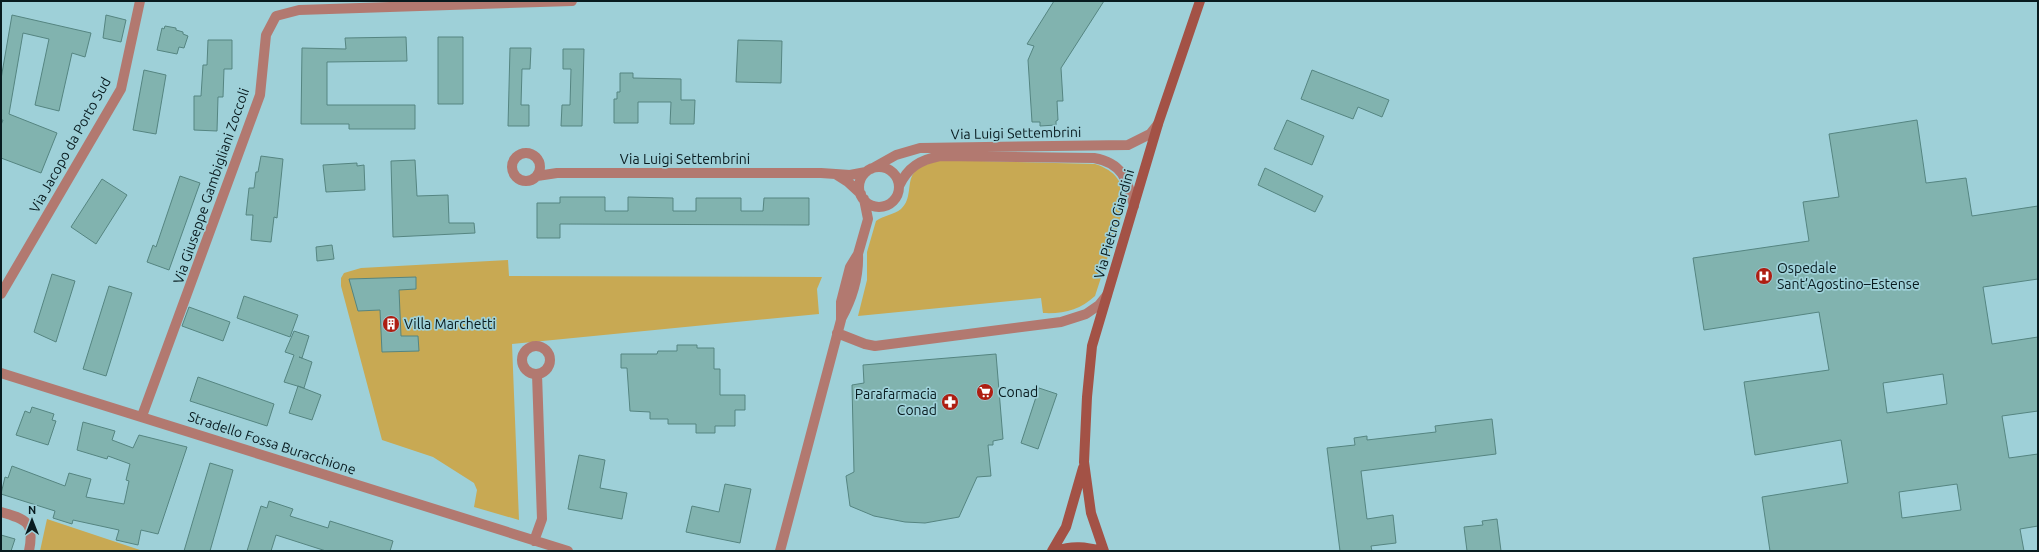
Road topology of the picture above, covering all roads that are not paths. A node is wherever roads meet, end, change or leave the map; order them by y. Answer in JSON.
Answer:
{"nodes":[{"id":1,"x":140,"y":1,"type":"edge"},
{"id":2,"x":572,"y":1,"type":"edge"},
{"id":3,"x":1200,"y":1,"type":"edge"},
{"id":4,"x":1158,"y":124,"type":"junction"},
{"id":5,"x":540,"y":164,"type":"junction"},
{"id":6,"x":869,"y":171,"type":"junction"},
{"id":7,"x":557,"y":173,"type":"junction"},
{"id":8,"x":837,"y":175,"type":"junction"},
{"id":9,"x":537,"y":176,"type":"junction"},
{"id":10,"x":899,"y":186,"type":"junction"},
{"id":11,"x":862,"y":197,"type":"junction"},
{"id":12,"x":883,"y":206,"type":"junction"},
{"id":13,"x":1134,"y":206,"type":"junction"},
{"id":14,"x":868,"y":220,"type":"junction"},
{"id":15,"x":1108,"y":293,"type":"junction"},
{"id":16,"x":1,"y":294,"type":"edge"},
{"id":17,"x":838,"y":333,"type":"junction"},
{"id":18,"x":1,"y":373,"type":"edge"},
{"id":19,"x":537,"y":374,"type":"dead end"},
{"id":20,"x":142,"y":416,"type":"junction"},
{"id":21,"x":1084,"y":462,"type":"junction"},
{"id":22,"x":1,"y":512,"type":"edge"},
{"id":23,"x":534,"y":541,"type":"junction"},
{"id":24,"x":29,"y":551,"type":"edge"},
{"id":25,"x":568,"y":551,"type":"edge"},
{"id":26,"x":780,"y":551,"type":"edge"},
{"id":27,"x":1052,"y":551,"type":"edge"},
{"id":28,"x":1057,"y":551,"type":"edge"},
{"id":29,"x":1103,"y":551,"type":"edge"}],
"edges":[{"from":1,"to":16,"type":"street","name":"Via Jacopo da Porto Sud"},
{"from":2,"to":20,"type":"street","name":"Via Giuseppe Gambigliani Zoccoli"},
{"from":3,"to":4,"type":"main road","name":"Via Pietro Giardini"},
{"from":4,"to":6,"type":"street","name":"Via Luigi Settembrini"},
{"from":4,"to":13,"type":"main road","name":"Via Pietro Giardini"},
{"from":5,"to":7,"type":"street","name":"Via Luigi Settembrini"},
{"from":5,"to":9,"type":"street"},
{"from":5,"to":9,"type":"street","name":"Via Luigi Settembrini"},
{"from":6,"to":8,"type":"street","name":"Via Luigi Settembrini"},
{"from":6,"to":10,"type":"street"},
{"from":6,"to":11,"type":"street"},
{"from":7,"to":8,"type":"street","name":"Via Luigi Settembrini"},
{"from":7,"to":9,"type":"street","name":"Via Luigi Settembrini"},
{"from":8,"to":11,"type":"street"},
{"from":10,"to":12,"type":"street"},
{"from":10,"to":13,"type":"street","name":"Via Luigi Settembrini"},
{"from":11,"to":12,"type":"street"},
{"from":11,"to":14,"type":"street"},
{"from":12,"to":14,"type":"street"},
{"from":13,"to":15,"type":"main road","name":"Via Pietro Giardini"},
{"from":14,"to":17,"type":"street"},
{"from":15,"to":17,"type":"street"},
{"from":15,"to":21,"type":"main road","name":"Via Pietro Giardini"},
{"from":17,"to":26,"type":"street"},
{"from":18,"to":20,"type":"street","name":"Stradello Fossa Buracchione"},
{"from":19,"to":23,"type":"street"},
{"from":20,"to":23,"type":"street","name":"Stradello Fossa Buracchione"},
{"from":21,"to":27,"type":"main road","name":"Via Pietro Giardini"},
{"from":21,"to":29,"type":"main road","name":"Via Pietro Giardini"},
{"from":22,"to":24,"type":"street"},
{"from":23,"to":25,"type":"street","name":"Stradello Fossa Buracchione"},
{"from":28,"to":29,"type":"main road","name":"Via Pietro Giardini"}]}
